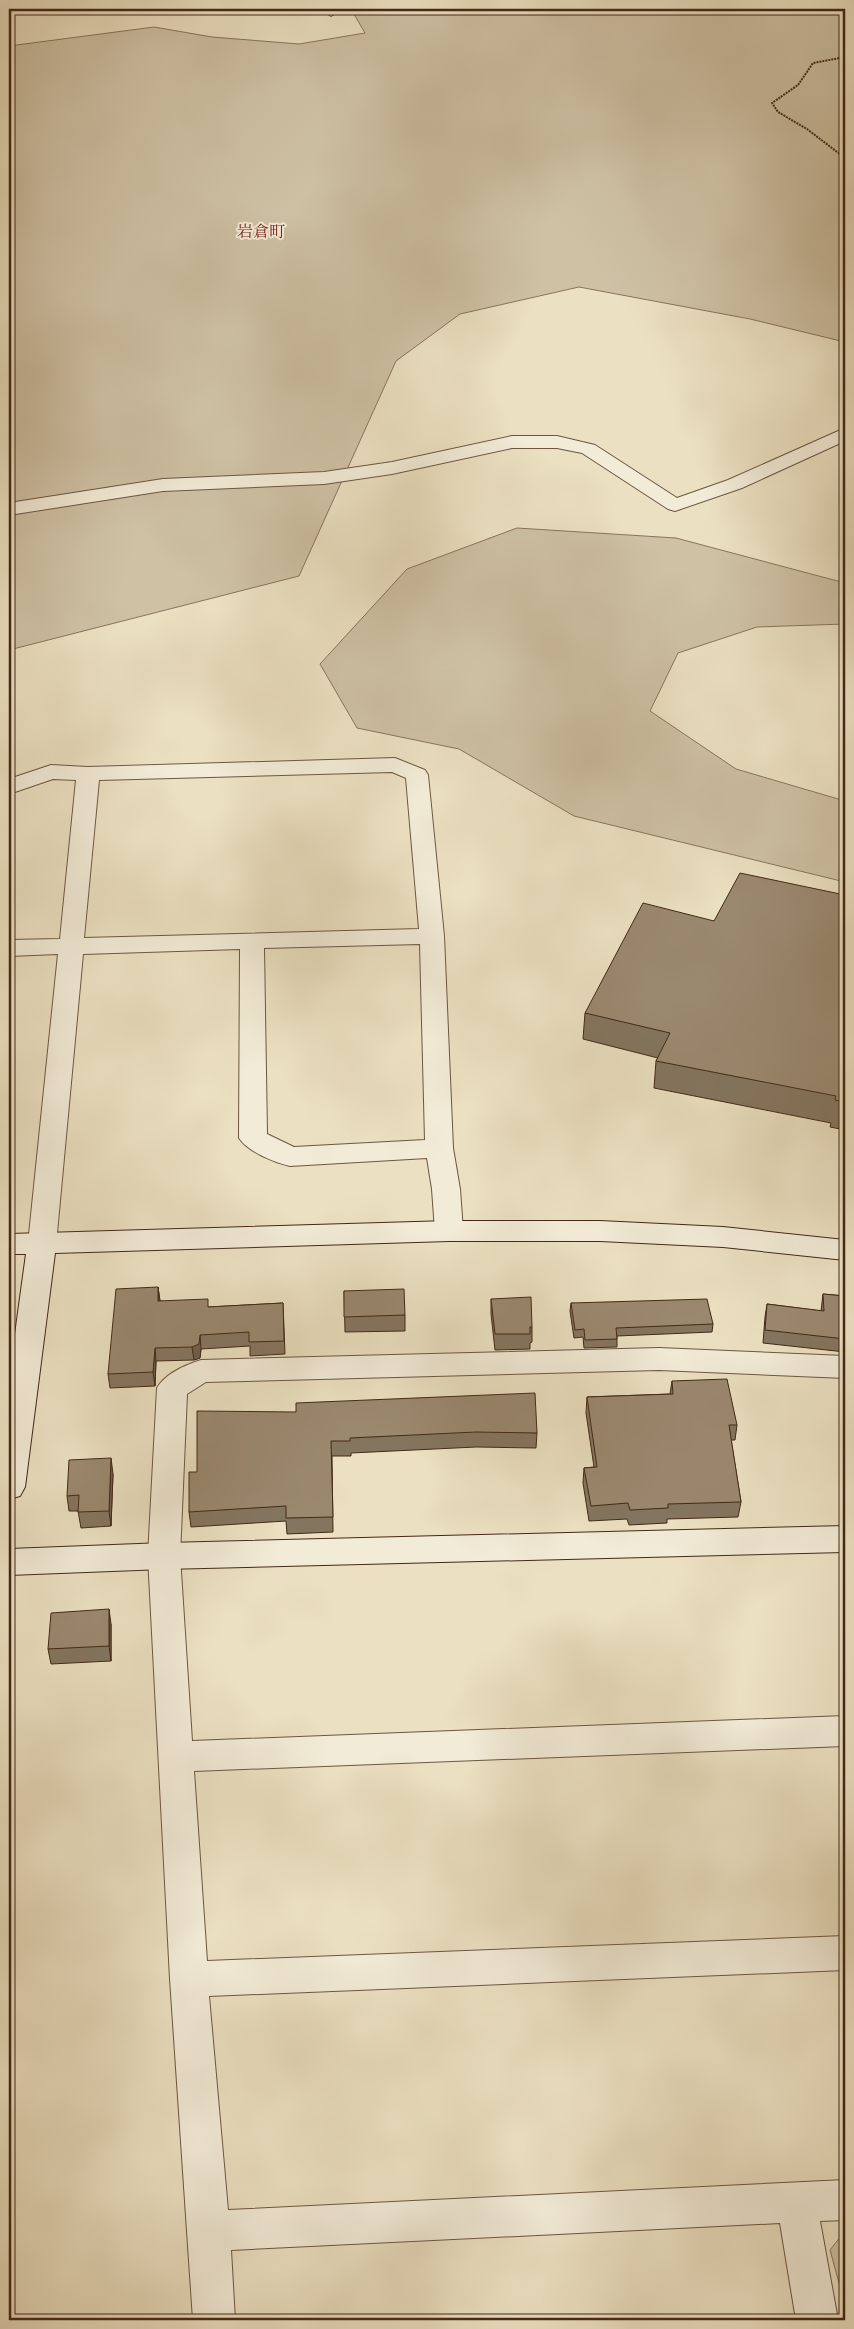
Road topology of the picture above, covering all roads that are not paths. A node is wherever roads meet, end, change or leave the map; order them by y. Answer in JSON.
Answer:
{"nodes":[{"id":1,"x":845,"y":434,"type":"edge"},
{"id":2,"x":9,"y":509,"type":"edge"},
{"id":3,"x":88,"y":774,"type":"junction"},
{"id":4,"x":9,"y":787,"type":"edge"},
{"id":5,"x":432,"y":936,"type":"junction"},
{"id":6,"x":252,"y":942,"type":"junction"},
{"id":7,"x":71,"y":946,"type":"junction"},
{"id":8,"x":9,"y":948,"type":"edge"},
{"id":9,"x":438,"y":1148,"type":"junction"},
{"id":10,"x":450,"y":1231,"type":"junction"},
{"id":11,"x":9,"y":1244,"type":"edge"},
{"id":12,"x":42,"y":1244,"type":"junction"},
{"id":13,"x":845,"y":1250,"type":"edge"},
{"id":14,"x":845,"y":1366,"type":"edge"},
{"id":15,"x":9,"y":1487,"type":"edge"},
{"id":16,"x":845,"y":1539,"type":"edge"},
{"id":17,"x":164,"y":1556,"type":"junction"},
{"id":18,"x":9,"y":1562,"type":"edge"},
{"id":19,"x":845,"y":1731,"type":"edge"},
{"id":20,"x":176,"y":1757,"type":"junction"},
{"id":21,"x":845,"y":1954,"type":"edge"},
{"id":22,"x":189,"y":1979,"type":"junction"},
{"id":23,"x":845,"y":2200,"type":"edge"},
{"id":24,"x":796,"y":2203,"type":"junction"},
{"id":25,"x":209,"y":2231,"type":"junction"},
{"id":26,"x":214,"y":2320,"type":"edge"},
{"id":27,"x":817,"y":2320,"type":"edge"}],
"edges":[{"from":1,"to":2,"type":"street"},
{"from":3,"to":4,"type":"street"},
{"from":3,"to":5,"type":"street"},
{"from":3,"to":7,"type":"street"},
{"from":5,"to":6,"type":"street"},
{"from":5,"to":9,"type":"street"},
{"from":6,"to":7,"type":"street"},
{"from":6,"to":9,"type":"street"},
{"from":7,"to":8,"type":"street"},
{"from":7,"to":12,"type":"street"},
{"from":9,"to":10,"type":"street"},
{"from":10,"to":12,"type":"street"},
{"from":10,"to":13,"type":"street"},
{"from":11,"to":12,"type":"street"},
{"from":12,"to":15,"type":"street"},
{"from":14,"to":17,"type":"street"},
{"from":16,"to":17,"type":"street"},
{"from":17,"to":18,"type":"street"},
{"from":17,"to":20,"type":"street"},
{"from":19,"to":20,"type":"street"},
{"from":20,"to":22,"type":"street"},
{"from":21,"to":22,"type":"street"},
{"from":22,"to":25,"type":"street"},
{"from":23,"to":24,"type":"street"},
{"from":24,"to":25,"type":"street"},
{"from":24,"to":27,"type":"street"},
{"from":25,"to":26,"type":"street"}]}
